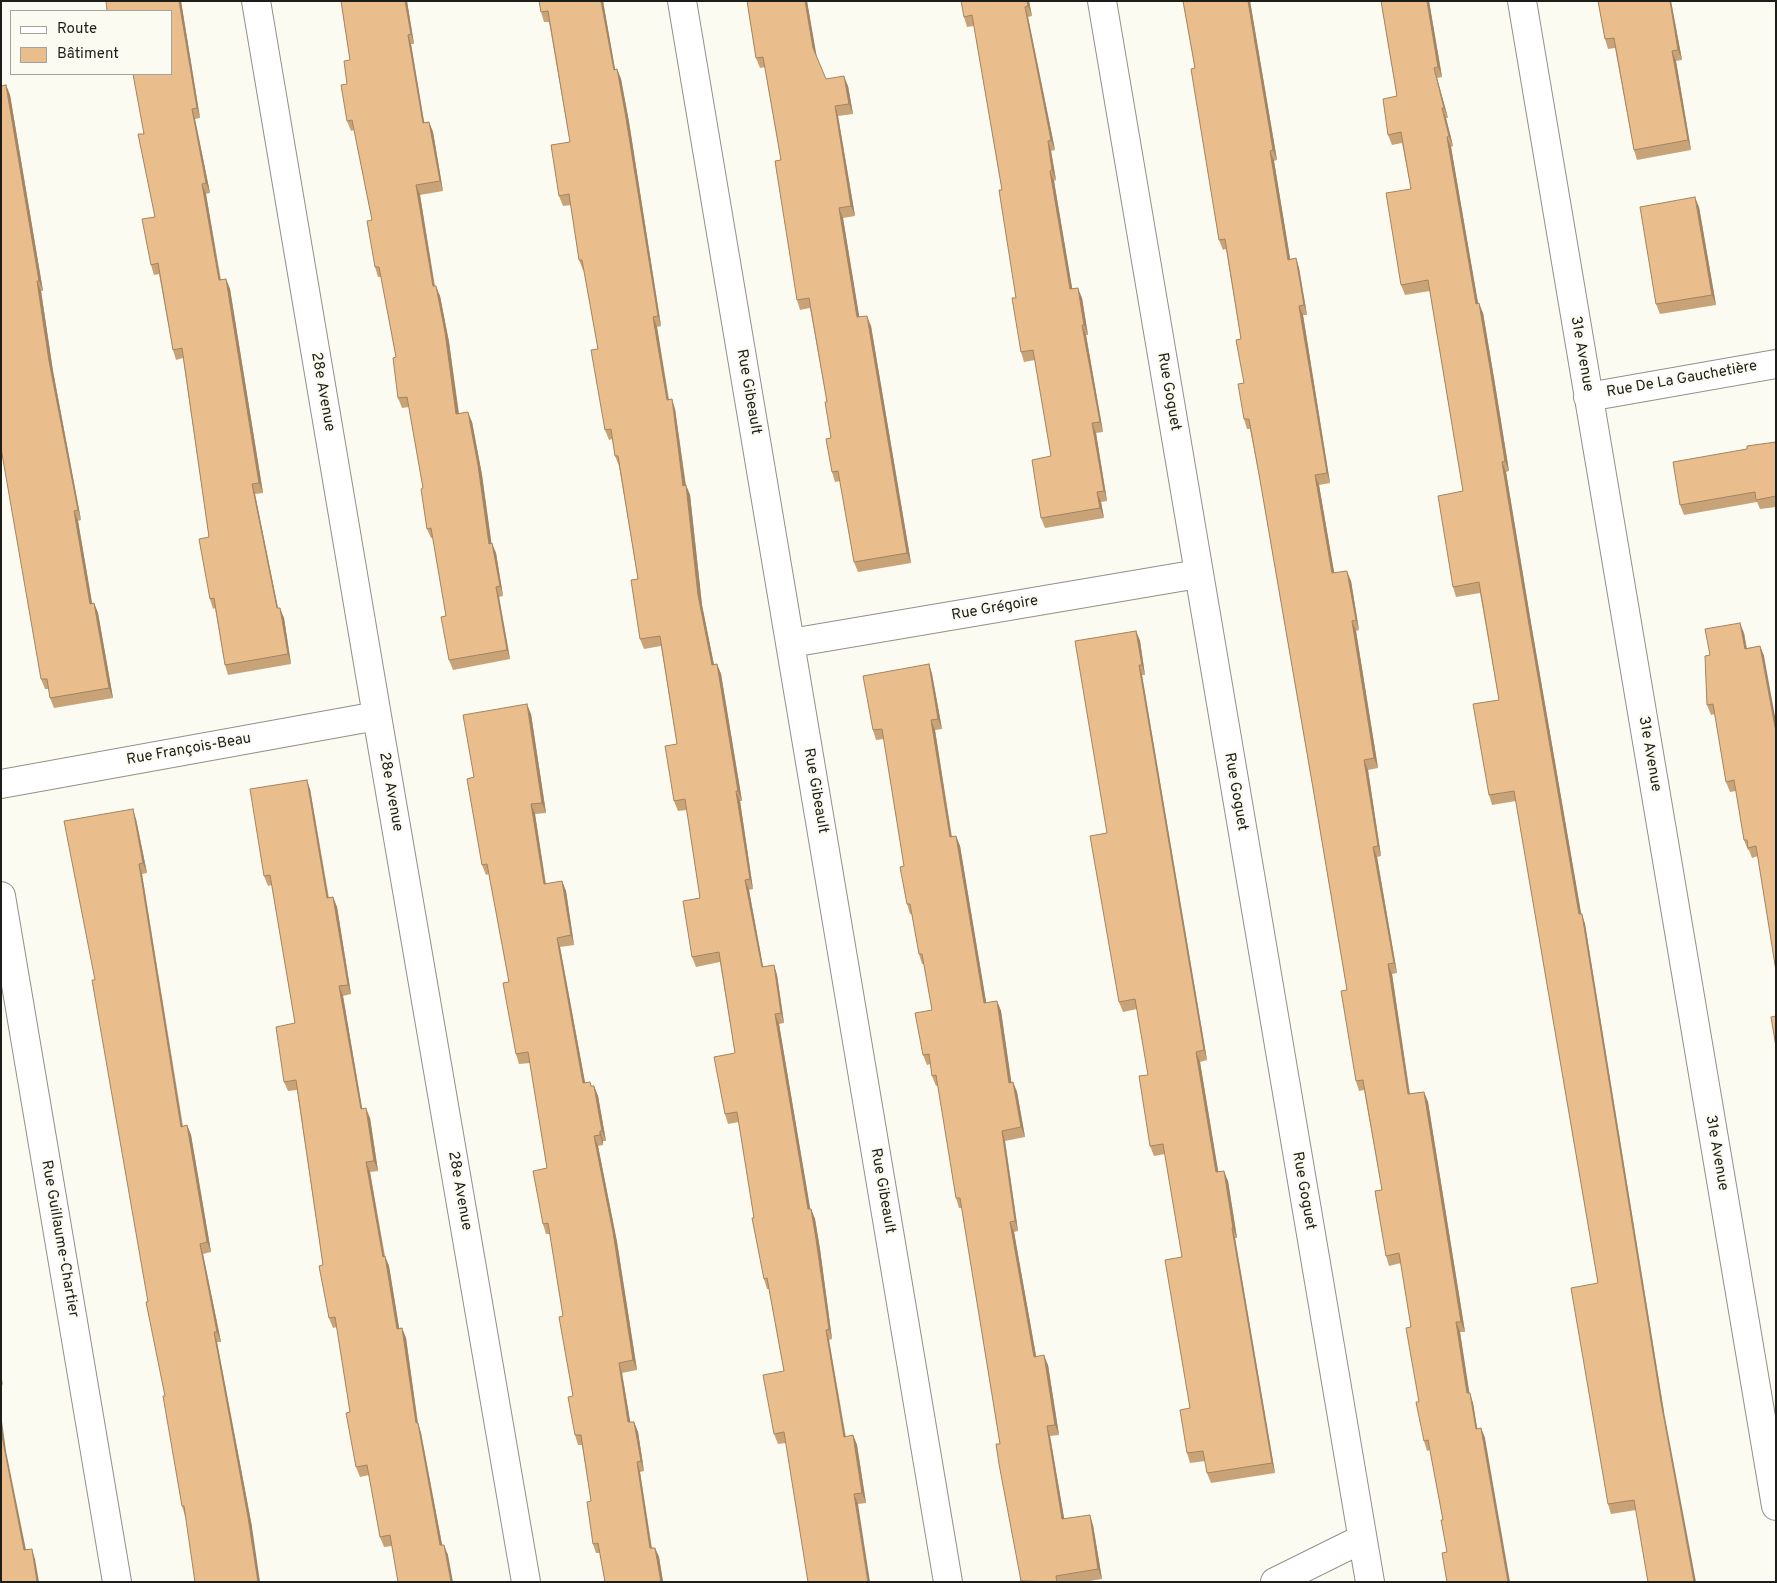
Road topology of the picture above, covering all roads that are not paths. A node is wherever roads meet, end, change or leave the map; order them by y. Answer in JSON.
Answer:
{"nodes":[{"id":1,"x":256,"y":1,"type":"edge"},
{"id":2,"x":682,"y":1,"type":"edge"},
{"id":3,"x":1102,"y":1,"type":"edge"},
{"id":4,"x":1522,"y":1,"type":"edge"},
{"id":5,"x":1776,"y":364,"type":"edge"},
{"id":6,"x":1588,"y":397,"type":"junction"},
{"id":7,"x":1198,"y":574,"type":"junction"},
{"id":8,"x":791,"y":643,"type":"junction"},
{"id":9,"x":376,"y":716,"type":"junction"},
{"id":10,"x":1,"y":784,"type":"edge"},
{"id":11,"x":1,"y":896,"type":"edge"},
{"id":12,"x":1776,"y":1506,"type":"edge"},
{"id":13,"x":1362,"y":1539,"type":"junction"},
{"id":14,"x":117,"y":1582,"type":"edge"},
{"id":15,"x":526,"y":1582,"type":"edge"},
{"id":16,"x":948,"y":1582,"type":"edge"},
{"id":17,"x":1275,"y":1582,"type":"edge"},
{"id":18,"x":1370,"y":1582,"type":"edge"}],
"edges":[{"from":1,"to":9,"type":"street","name":"28e Avenue"},
{"from":2,"to":8,"type":"street","name":"Rue Gibeault"},
{"from":3,"to":7,"type":"street","name":"Rue Goguet"},
{"from":4,"to":6,"type":"street","name":"31e Avenue"},
{"from":5,"to":6,"type":"street","name":"Rue De La Gauchetière"},
{"from":6,"to":12,"type":"street","name":"31e Avenue"},
{"from":7,"to":8,"type":"street","name":"Rue Grégoire"},
{"from":7,"to":13,"type":"street","name":"Rue Goguet"},
{"from":8,"to":16,"type":"street","name":"Rue Gibeault"},
{"from":9,"to":10,"type":"street","name":"Rue François-Beau"},
{"from":9,"to":15,"type":"street","name":"28e Avenue"},
{"from":11,"to":14,"type":"street","name":"Rue Guillaume-Chartier"},
{"from":13,"to":17,"type":"street"},
{"from":13,"to":18,"type":"street","name":"Rue Goguet"}]}
